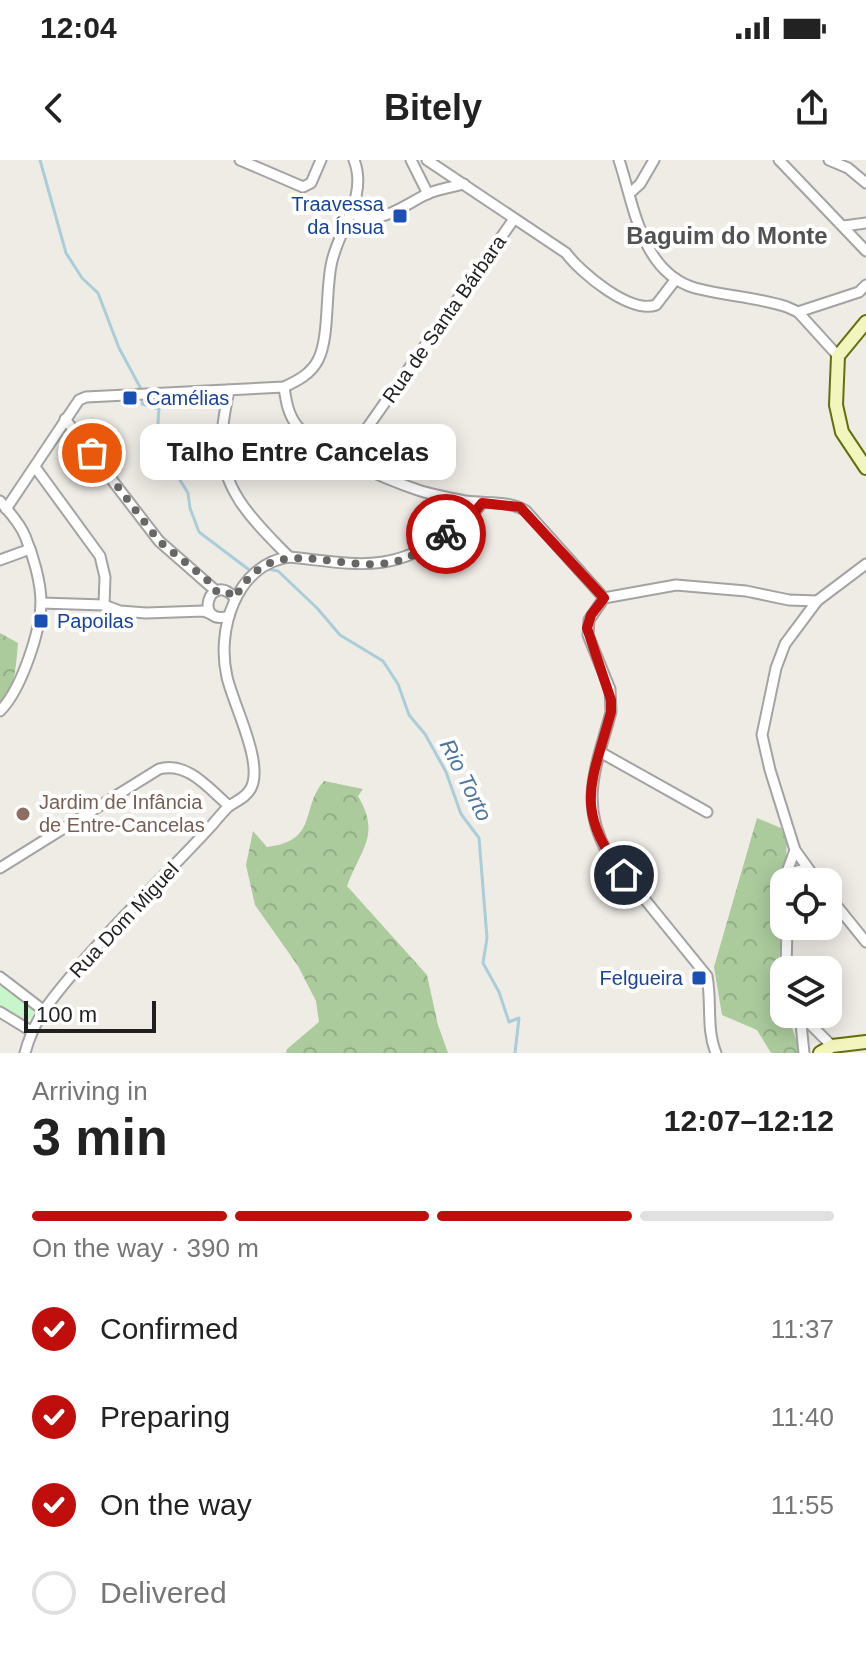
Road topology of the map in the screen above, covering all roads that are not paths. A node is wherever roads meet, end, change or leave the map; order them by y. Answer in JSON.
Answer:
{"nodes":[{"id":1,"x":240,"y":160,"type":"edge"},
{"id":2,"x":321,"y":160,"type":"edge"},
{"id":3,"x":354,"y":160,"type":"edge"},
{"id":4,"x":411,"y":160,"type":"edge"},
{"id":5,"x":427,"y":160,"type":"edge"},
{"id":6,"x":619,"y":160,"type":"edge"},
{"id":7,"x":654,"y":160,"type":"edge"},
{"id":8,"x":779,"y":160,"type":"edge"},
{"id":9,"x":829,"y":160,"type":"edge"},
{"id":10,"x":866,"y":183,"type":"edge"},
{"id":11,"x":464,"y":184,"type":"junction"},
{"id":12,"x":630,"y":193,"type":"junction"},
{"id":13,"x":428,"y":194,"type":"junction"},
{"id":14,"x":351,"y":213,"type":"junction"},
{"id":15,"x":514,"y":219,"type":"junction"},
{"id":16,"x":866,"y":223,"type":"edge"},
{"id":17,"x":844,"y":226,"type":"junction"},
{"id":18,"x":866,"y":251,"type":"edge"},
{"id":19,"x":676,"y":279,"type":"junction"},
{"id":20,"x":866,"y":285,"type":"edge"},
{"id":21,"x":798,"y":312,"type":"junction"},
{"id":22,"x":865,"y":326,"type":"edge"},
{"id":23,"x":838,"y":356,"type":"junction"},
{"id":24,"x":284,"y":387,"type":"junction"},
{"id":25,"x":229,"y":390,"type":"junction"},
{"id":26,"x":65,"y":419,"type":"junction"},
{"id":27,"x":346,"y":458,"type":"junction"},
{"id":28,"x":35,"y":467,"type":"junction"},
{"id":29,"x":866,"y":468,"type":"edge"},
{"id":30,"x":482,"y":503,"type":"junction"},
{"id":31,"x":3,"y":505,"type":"edge"},
{"id":32,"x":30,"y":549,"type":"junction"},
{"id":33,"x":289,"y":557,"type":"junction"},
{"id":34,"x":0,"y":560,"type":"edge"},
{"id":35,"x":866,"y":564,"type":"edge"},
{"id":36,"x":216,"y":591,"type":"junction"},
{"id":37,"x":235,"y":598,"type":"junction"},
{"id":38,"x":604,"y":598,"type":"junction"},
{"id":39,"x":817,"y":601,"type":"junction"},
{"id":40,"x":41,"y":603,"type":"junction"},
{"id":41,"x":104,"y":605,"type":"junction"},
{"id":42,"x":211,"y":614,"type":"junction"},
{"id":43,"x":229,"y":616,"type":"junction"},
{"id":44,"x":0,"y":711,"type":"edge"},
{"id":45,"x":600,"y":752,"type":"junction"},
{"id":46,"x":229,"y":806,"type":"junction"},
{"id":47,"x":707,"y":812,"type":"dead end"},
{"id":48,"x":795,"y":850,"type":"junction"},
{"id":49,"x":0,"y":868,"type":"edge"},
{"id":50,"x":788,"y":868,"type":"edge"},
{"id":51,"x":806,"y":868,"type":"edge"},
{"id":52,"x":842,"y":912,"type":"edge"},
{"id":53,"x":866,"y":942,"type":"edge"},
{"id":54,"x":0,"y":977,"type":"edge"},
{"id":55,"x":43,"y":1010,"type":"junction"},
{"id":56,"x":0,"y":1012,"type":"edge"},
{"id":57,"x":801,"y":1028,"type":"edge"},
{"id":58,"x":814,"y":1028,"type":"edge"},
{"id":59,"x":31,"y":1031,"type":"junction"},
{"id":60,"x":866,"y":1042,"type":"edge"},
{"id":61,"x":832,"y":1046,"type":"junction"},
{"id":62,"x":25,"y":1053,"type":"edge"},
{"id":63,"x":716,"y":1053,"type":"edge"},
{"id":64,"x":804,"y":1053,"type":"edge"},
{"id":65,"x":820,"y":1053,"type":"edge"}],
"edges":[{"from":1,"to":2,"type":"street"},
{"from":3,"to":14,"type":"street"},
{"from":4,"to":13,"type":"street"},
{"from":5,"to":11,"type":"street"},
{"from":6,"to":12,"type":"street"},
{"from":7,"to":12,"type":"street"},
{"from":8,"to":17,"type":"street"},
{"from":9,"to":10,"type":"street"},
{"from":11,"to":13,"type":"street"},
{"from":11,"to":15,"type":"street"},
{"from":12,"to":19,"type":"street"},
{"from":13,"to":14,"type":"street"},
{"from":14,"to":24,"type":"street"},
{"from":15,"to":19,"type":"street"},
{"from":15,"to":27,"type":"street","name":"Rua de Santa Bárbara"},
{"from":16,"to":17,"type":"street"},
{"from":17,"to":18,"type":"street"},
{"from":19,"to":21,"type":"street"},
{"from":20,"to":21,"type":"street"},
{"from":21,"to":23,"type":"street"},
{"from":22,"to":23,"type":"street"},
{"from":23,"to":29,"type":"street"},
{"from":24,"to":25,"type":"street"},
{"from":24,"to":27,"type":"street"},
{"from":25,"to":26,"type":"street"},
{"from":25,"to":33,"type":"street"},
{"from":26,"to":28,"type":"street"},
{"from":26,"to":36,"type":"street"},
{"from":27,"to":30,"type":"street"},
{"from":28,"to":31,"type":"street"},
{"from":28,"to":41,"type":"street"},
{"from":30,"to":33,"type":"street"},
{"from":30,"to":38,"type":"street"},
{"from":31,"to":32,"type":"street"},
{"from":32,"to":34,"type":"street"},
{"from":32,"to":40,"type":"street"},
{"from":33,"to":37,"type":"street"},
{"from":35,"to":39,"type":"street"},
{"from":36,"to":37,"type":"street"},
{"from":36,"to":42,"type":"street"},
{"from":37,"to":43,"type":"street"},
{"from":38,"to":39,"type":"street"},
{"from":38,"to":45,"type":"street"},
{"from":39,"to":48,"type":"street"},
{"from":40,"to":41,"type":"street"},
{"from":40,"to":44,"type":"street"},
{"from":41,"to":42,"type":"street"},
{"from":42,"to":43,"type":"street"},
{"from":43,"to":46,"type":"street","name":"Rua Dom Miguel"},
{"from":45,"to":47,"type":"street"},
{"from":45,"to":63,"type":"street"},
{"from":46,"to":49,"type":"street"},
{"from":46,"to":55,"type":"street","name":"Rua Dom Miguel"},
{"from":48,"to":50,"type":"street"},
{"from":48,"to":51,"type":"street"},
{"from":52,"to":53,"type":"street"},
{"from":54,"to":55,"type":"street"},
{"from":55,"to":59,"type":"street","name":"Rua Dom Miguel"},
{"from":56,"to":59,"type":"street"},
{"from":57,"to":64,"type":"street"},
{"from":58,"to":61,"type":"street"},
{"from":59,"to":62,"type":"street"},
{"from":60,"to":61,"type":"street"},
{"from":61,"to":65,"type":"street"}]}
